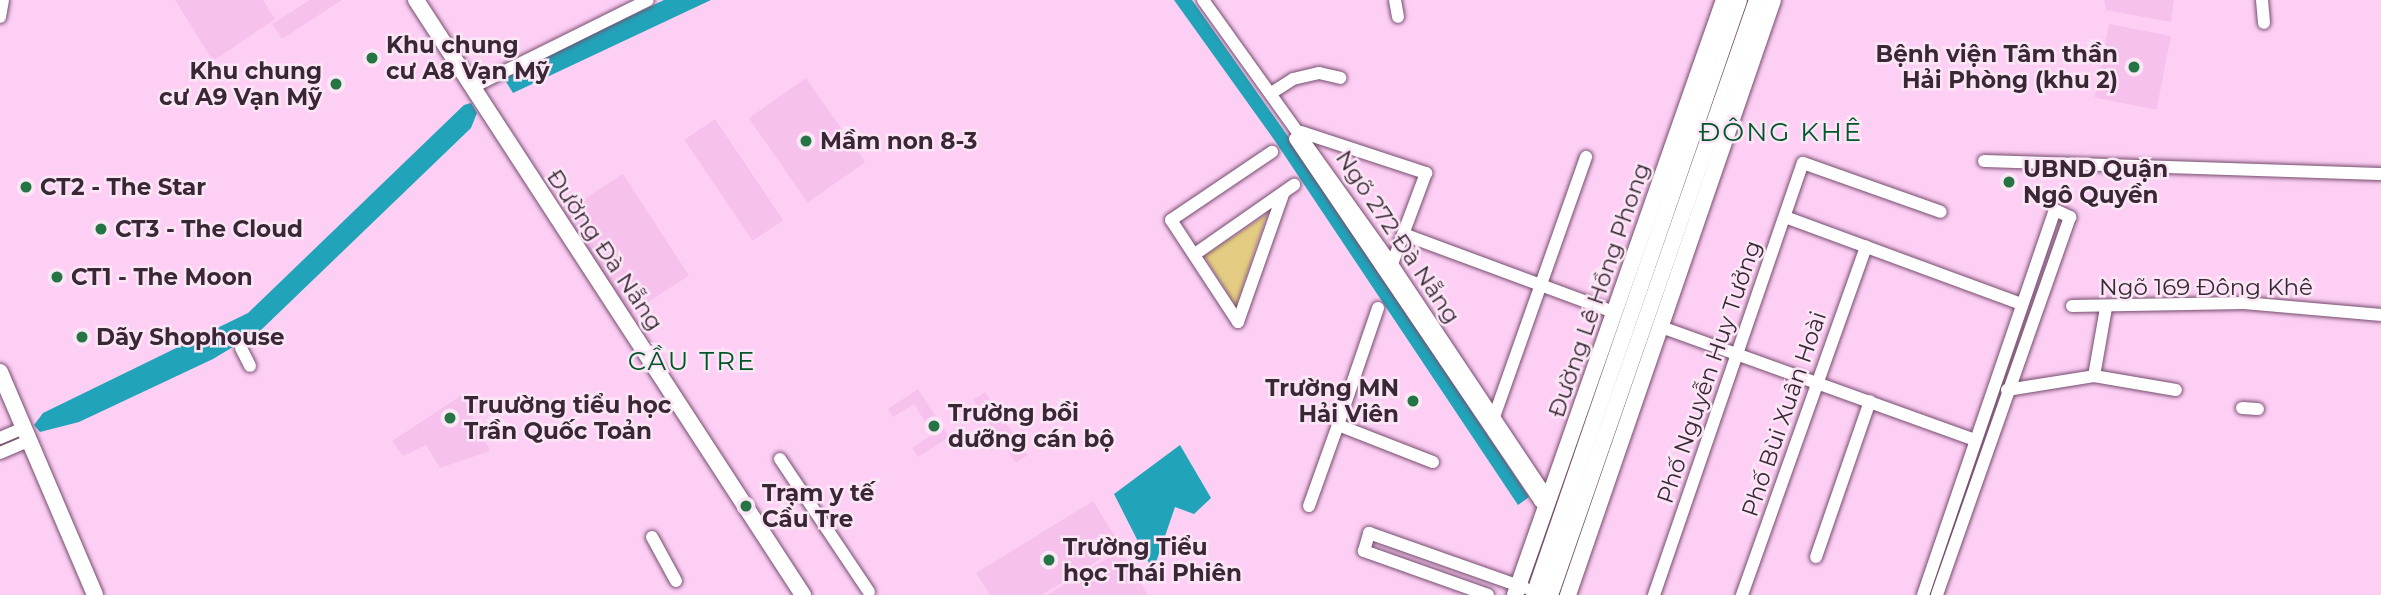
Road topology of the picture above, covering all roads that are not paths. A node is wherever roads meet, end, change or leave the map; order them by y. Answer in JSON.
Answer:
{"nodes":[{"id":1,"x":3,"y":0,"type":"edge"},
{"id":2,"x":416,"y":0,"type":"edge"},
{"id":3,"x":648,"y":0,"type":"edge"},
{"id":4,"x":1203,"y":0,"type":"edge"},
{"id":5,"x":1395,"y":0,"type":"edge"},
{"id":6,"x":1724,"y":0,"type":"edge"},
{"id":7,"x":1739,"y":0,"type":"edge"},
{"id":8,"x":1757,"y":0,"type":"edge"},
{"id":9,"x":1773,"y":0,"type":"edge"},
{"id":10,"x":2263,"y":0,"type":"edge"},
{"id":11,"x":0,"y":17,"type":"edge"},
{"id":12,"x":1398,"y":17,"type":"dead end"},
{"id":13,"x":2264,"y":23,"type":"dead end"},
{"id":14,"x":1340,"y":78,"type":"dead end"},
{"id":15,"x":473,"y":88,"type":"junction"},
{"id":16,"x":1267,"y":89,"type":"junction"},
{"id":17,"x":1301,"y":132,"type":"junction"},
{"id":18,"x":1272,"y":152,"type":"dead end"},
{"id":19,"x":1586,"y":157,"type":"dead end"},
{"id":20,"x":1984,"y":161,"type":"dead end"},
{"id":21,"x":2381,"y":174,"type":"edge"},
{"id":22,"x":1294,"y":185,"type":"dead end"},
{"id":23,"x":1283,"y":194,"type":"junction"},
{"id":24,"x":1941,"y":212,"type":"dead end"},
{"id":25,"x":1785,"y":217,"type":"junction"},
{"id":26,"x":1403,"y":234,"type":"junction"},
{"id":27,"x":1866,"y":246,"type":"junction"},
{"id":28,"x":1195,"y":254,"type":"junction"},
{"id":29,"x":1392,"y":264,"type":"junction"},
{"id":30,"x":2035,"y":268,"type":"junction"},
{"id":31,"x":2049,"y":274,"type":"junction"},
{"id":32,"x":1539,"y":286,"type":"junction"},
{"id":33,"x":2022,"y":303,"type":"junction"},
{"id":34,"x":2072,"y":306,"type":"dead end"},
{"id":35,"x":2106,"y":307,"type":"junction"},
{"id":36,"x":1378,"y":308,"type":"dead end"},
{"id":37,"x":1616,"y":313,"type":"junction"},
{"id":38,"x":2381,"y":315,"type":"edge"},
{"id":39,"x":1661,"y":327,"type":"junction"},
{"id":40,"x":241,"y":348,"type":"dead end"},
{"id":41,"x":1737,"y":354,"type":"junction"},
{"id":42,"x":250,"y":366,"type":"dead end"},
{"id":43,"x":0,"y":372,"type":"edge"},
{"id":44,"x":2094,"y":376,"type":"junction"},
{"id":45,"x":1817,"y":382,"type":"junction"},
{"id":46,"x":2007,"y":390,"type":"junction"},
{"id":47,"x":2176,"y":390,"type":"dead end"},
{"id":48,"x":1870,"y":401,"type":"junction"},
{"id":49,"x":2242,"y":408,"type":"dead end"},
{"id":50,"x":2258,"y":409,"type":"dead end"},
{"id":51,"x":1494,"y":417,"type":"junction"},
{"id":52,"x":1338,"y":425,"type":"junction"},
{"id":53,"x":26,"y":435,"type":"junction"},
{"id":54,"x":0,"y":438,"type":"edge"},
{"id":55,"x":1975,"y":440,"type":"junction"},
{"id":56,"x":0,"y":453,"type":"edge"},
{"id":57,"x":780,"y":459,"type":"dead end"},
{"id":58,"x":1433,"y":462,"type":"dead end"},
{"id":59,"x":1543,"y":504,"type":"junction"},
{"id":60,"x":1309,"y":506,"type":"dead end"},
{"id":61,"x":652,"y":537,"type":"dead end"},
{"id":62,"x":1816,"y":557,"type":"dead end"},
{"id":63,"x":676,"y":581,"type":"dead end"},
{"id":64,"x":1516,"y":590,"type":"edge"},
{"id":65,"x":869,"y":592,"type":"dead end"},
{"id":66,"x":1541,"y":594,"type":"edge"},
{"id":67,"x":94,"y":595,"type":"edge"},
{"id":68,"x":803,"y":595,"type":"edge"},
{"id":69,"x":1488,"y":595,"type":"edge"},
{"id":70,"x":1568,"y":595,"type":"edge"},
{"id":71,"x":1654,"y":595,"type":"edge"},
{"id":72,"x":1743,"y":595,"type":"edge"},
{"id":73,"x":1923,"y":595,"type":"edge"},
{"id":74,"x":1937,"y":595,"type":"edge"}],
"edges":[{"from":1,"to":11,"type":"street"},
{"from":2,"to":15,"type":"main road","name":"Đường Đà Nẵng"},
{"from":3,"to":15,"type":"street"},
{"from":4,"to":16,"type":"street","name":"Ngõ 272 Đà Nẵng"},
{"from":5,"to":12,"type":"street"},
{"from":6,"to":37,"type":"main road","name":"Đường Lê Hồng Phong"},
{"from":7,"to":66,"type":"main road","name":"Đường Lê Hồng Phong"},
{"from":8,"to":66,"type":"main road"},
{"from":9,"to":39,"type":"main road"},
{"from":10,"to":13,"type":"street"},
{"from":14,"to":16,"type":"street"},
{"from":15,"to":68,"type":"main road","name":"Đường Đà Nẵng"},
{"from":16,"to":17,"type":"street","name":"Ngõ 272 Đà Nẵng"},
{"from":16,"to":59,"type":"street"},
{"from":17,"to":26,"type":"street"},
{"from":17,"to":29,"type":"street","name":"Ngõ 272 Đà Nẵng"},
{"from":18,"to":28,"type":"street"},
{"from":19,"to":32,"type":"street"},
{"from":20,"to":21,"type":"street"},
{"from":22,"to":23,"type":"street"},
{"from":23,"to":28,"type":"street"},
{"from":23,"to":28,"type":"street"},
{"from":24,"to":25,"type":"street","name":"Phố Nguyễn Huy Tưởng"},
{"from":25,"to":27,"type":"street"},
{"from":25,"to":41,"type":"street","name":"Phố Nguyễn Huy Tưởng"},
{"from":26,"to":29,"type":"street"},
{"from":26,"to":32,"type":"street"},
{"from":27,"to":33,"type":"street"},
{"from":27,"to":45,"type":"street","name":"Phố Bùi Xuân Hoài"},
{"from":29,"to":51,"type":"street","name":"Ngõ 272 Đà Nẵng"},
{"from":30,"to":31,"type":"street"},
{"from":30,"to":31,"type":"street"},
{"from":30,"to":33,"type":"street"},
{"from":31,"to":46,"type":"street"},
{"from":32,"to":37,"type":"street"},
{"from":32,"to":51,"type":"street"},
{"from":33,"to":55,"type":"street"},
{"from":34,"to":35,"type":"street","name":"Ngõ 169 Đông Khê"},
{"from":35,"to":38,"type":"street","name":"Ngõ 169 Đông Khê"},
{"from":35,"to":44,"type":"street"},
{"from":36,"to":52,"type":"street"},
{"from":37,"to":59,"type":"main road","name":"Đường Lê Hồng Phong"},
{"from":39,"to":41,"type":"street"},
{"from":39,"to":70,"type":"main road"},
{"from":40,"to":42,"type":"street"},
{"from":41,"to":45,"type":"street"},
{"from":41,"to":71,"type":"street","name":"Phố Nguyễn Huy Tưởng"},
{"from":43,"to":53,"type":"main road"},
{"from":44,"to":46,"type":"street"},
{"from":44,"to":47,"type":"street"},
{"from":45,"to":48,"type":"street"},
{"from":45,"to":72,"type":"street","name":"Phố Bùi Xuân Hoài"},
{"from":46,"to":74,"type":"street"},
{"from":48,"to":55,"type":"street"},
{"from":48,"to":62,"type":"street"},
{"from":49,"to":50,"type":"street"},
{"from":51,"to":59,"type":"street","name":"Ngõ 272 Đà Nẵng"},
{"from":52,"to":58,"type":"street"},
{"from":52,"to":60,"type":"street"},
{"from":53,"to":54,"type":"street"},
{"from":53,"to":56,"type":"street"},
{"from":53,"to":67,"type":"main road"},
{"from":55,"to":73,"type":"street"},
{"from":57,"to":65,"type":"street"},
{"from":59,"to":64,"type":"main road","name":"Đường Lê Hồng Phong"},
{"from":61,"to":63,"type":"street"},
{"from":64,"to":66,"type":"street"},
{"from":64,"to":69,"type":"street"}]}
